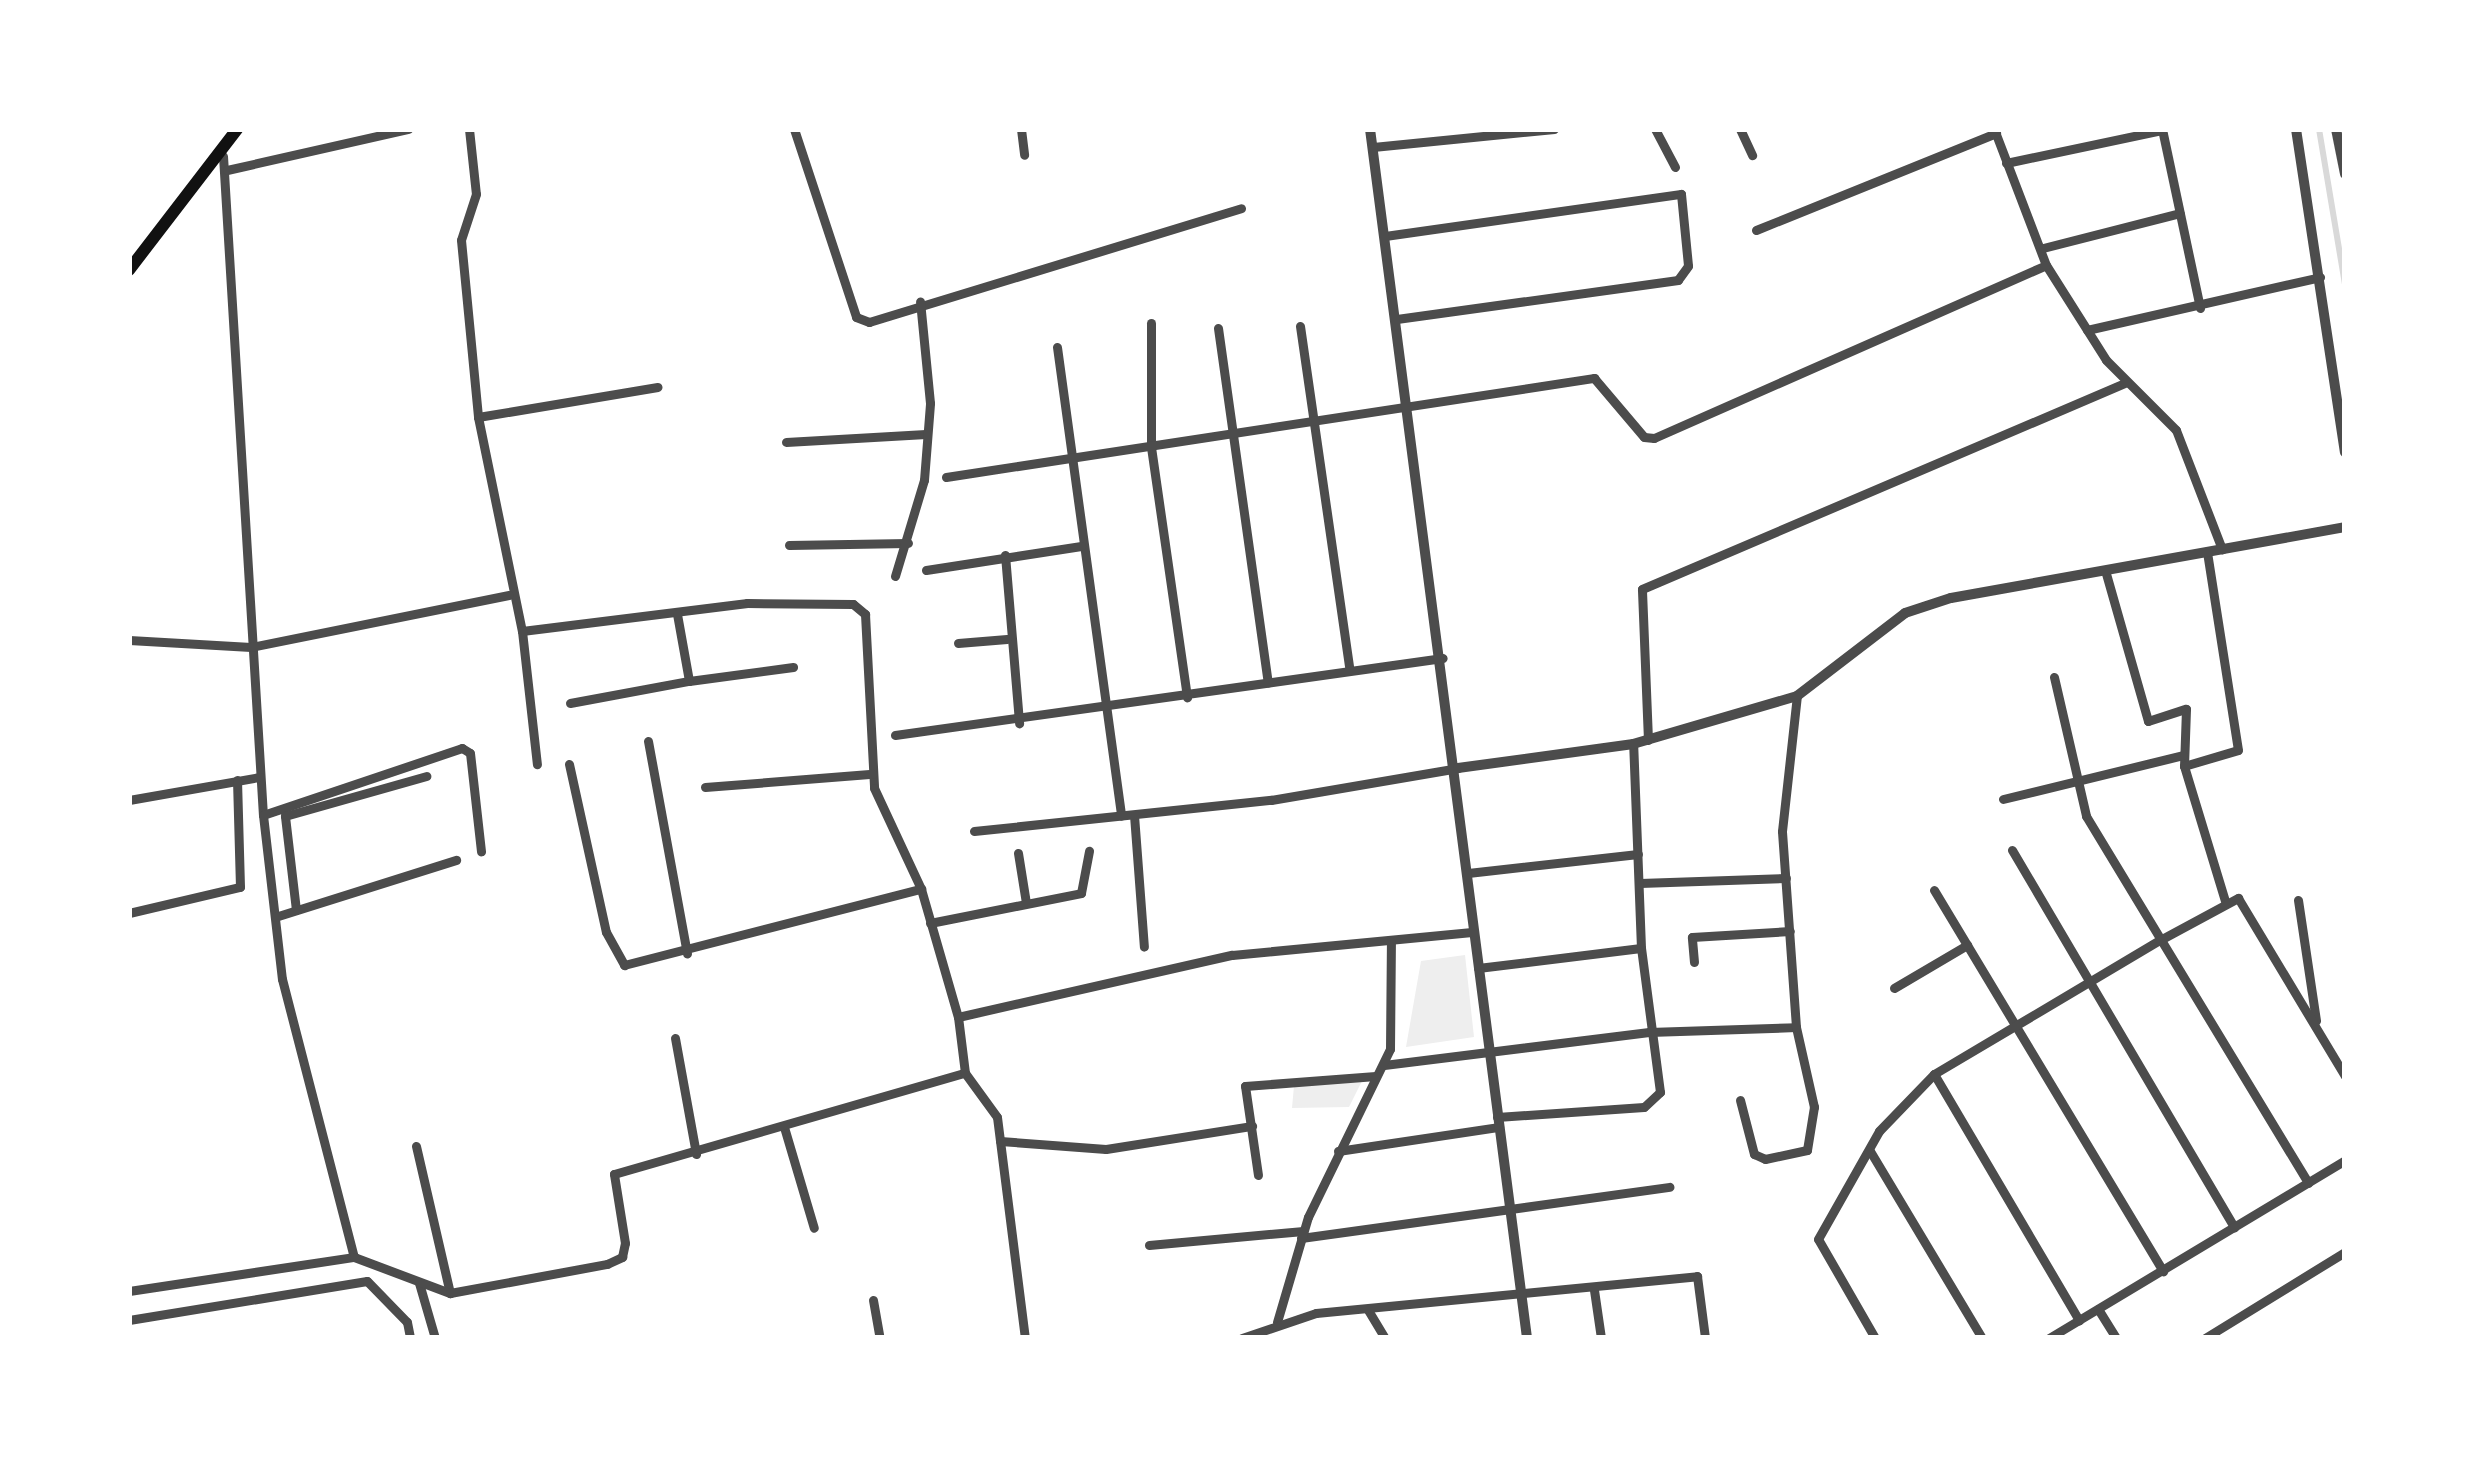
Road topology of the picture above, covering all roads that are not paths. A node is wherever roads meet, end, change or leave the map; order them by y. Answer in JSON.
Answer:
{"nodes":[{"id":1,"x":237,"y":129,"type":"edge"},
{"id":2,"x":408,"y":129,"type":"edge"},
{"id":3,"x":470,"y":129,"type":"edge"},
{"id":4,"x":794,"y":129,"type":"edge"},
{"id":5,"x":1021,"y":129,"type":"edge"},
{"id":6,"x":1370,"y":129,"type":"edge"},
{"id":7,"x":1553,"y":129,"type":"edge"},
{"id":8,"x":1655,"y":129,"type":"edge"},
{"id":9,"x":1741,"y":129,"type":"edge"},
{"id":10,"x":2162,"y":129,"type":"edge"},
{"id":11,"x":2296,"y":129,"type":"edge"},
{"id":12,"x":2336,"y":129,"type":"edge"},
{"id":13,"x":1995,"y":131,"type":"edge"},
{"id":14,"x":1373,"y":147,"type":"junction"},
{"id":15,"x":1024,"y":155,"type":"dead end"},
{"id":16,"x":1752,"y":155,"type":"dead end"},
{"id":17,"x":225,"y":163,"type":"junction"},
{"id":18,"x":2006,"y":163,"type":"junction"},
{"id":19,"x":1675,"y":167,"type":"dead end"},
{"id":20,"x":2345,"y":174,"type":"edge"},
{"id":21,"x":1241,"y":208,"type":"dead end"},
{"id":22,"x":2180,"y":213,"type":"junction"},
{"id":23,"x":1756,"y":230,"type":"dead end"},
{"id":24,"x":1385,"y":236,"type":"junction"},
{"id":25,"x":2043,"y":248,"type":"junction"},
{"id":26,"x":2046,"y":265,"type":"junction"},
{"id":27,"x":129,"y":269,"type":"edge"},
{"id":28,"x":2320,"y":277,"type":"junction"},
{"id":29,"x":920,"y":302,"type":"junction"},
{"id":30,"x":2200,"y":308,"type":"junction"},
{"id":31,"x":1397,"y":319,"type":"junction"},
{"id":32,"x":1151,"y":323,"type":"dead end"},
{"id":33,"x":1300,"y":326,"type":"dead end"},
{"id":34,"x":1217,"y":328,"type":"dead end"},
{"id":35,"x":2087,"y":330,"type":"junction"},
{"id":36,"x":1058,"y":347,"type":"dead end"},
{"id":37,"x":2127,"y":382,"type":"junction"},
{"id":38,"x":658,"y":387,"type":"dead end"},
{"id":39,"x":1409,"y":410,"type":"junction"},
{"id":40,"x":478,"y":417,"type":"junction"},
{"id":41,"x":1316,"y":424,"type":"junction"},
{"id":42,"x":926,"y":434,"type":"junction"},
{"id":43,"x":1234,"y":435,"type":"junction"},
{"id":44,"x":786,"y":442,"type":"dead end"},
{"id":45,"x":1150,"y":447,"type":"junction"},
{"id":46,"x":2345,"y":452,"type":"edge"},
{"id":47,"x":1069,"y":462,"type":"junction"},
{"id":48,"x":946,"y":477,"type":"dead end"},
{"id":49,"x":2345,"y":527,"type":"edge"},
{"id":50,"x":908,"y":543,"type":"junction"},
{"id":51,"x":789,"y":545,"type":"dead end"},
{"id":52,"x":1081,"y":546,"type":"junction"},
{"id":53,"x":2222,"y":549,"type":"junction"},
{"id":54,"x":2207,"y":551,"type":"junction"},
{"id":55,"x":1005,"y":555,"type":"junction"},
{"id":56,"x":926,"y":570,"type":"dead end"},
{"id":57,"x":2104,"y":570,"type":"junction"},
{"id":58,"x":895,"y":576,"type":"dead end"},
{"id":59,"x":509,"y":595,"type":"junction"},
{"id":60,"x":677,"y":614,"type":"junction"},
{"id":61,"x":522,"y":632,"type":"junction"},
{"id":62,"x":1007,"y":639,"type":"junction"},
{"id":63,"x":129,"y":640,"type":"edge"},
{"id":64,"x":958,"y":644,"type":"dead end"},
{"id":65,"x":251,"y":647,"type":"junction"},
{"id":66,"x":1443,"y":658,"type":"junction"},
{"id":67,"x":793,"y":667,"type":"dead end"},
{"id":68,"x":1349,"y":668,"type":"junction"},
{"id":69,"x":2054,"y":677,"type":"dead end"},
{"id":70,"x":689,"y":681,"type":"junction"},
{"id":71,"x":1268,"y":682,"type":"junction"},
{"id":72,"x":1797,"y":696,"type":"junction"},
{"id":73,"x":1186,"y":697,"type":"junction"},
{"id":74,"x":570,"y":703,"type":"dead end"},
{"id":75,"x":1103,"y":708,"type":"junction"},
{"id":76,"x":1019,"y":723,"type":"junction"},
{"id":77,"x":895,"y":735,"type":"dead end"},
{"id":78,"x":1648,"y":740,"type":"junction"},
{"id":79,"x":648,"y":741,"type":"dead end"},
{"id":80,"x":1633,"y":744,"type":"junction"},
{"id":81,"x":2184,"y":760,"type":"junction"},
{"id":82,"x":536,"y":764,"type":"dead end"},
{"id":83,"x":569,"y":764,"type":"dead end"},
{"id":84,"x":1458,"y":768,"type":"junction"},
{"id":85,"x":872,"y":774,"type":"junction"},
{"id":86,"x":426,"y":776,"type":"dead end"},
{"id":87,"x":260,"y":777,"type":"junction"},
{"id":88,"x":237,"y":780,"type":"junction"},
{"id":89,"x":2076,"y":782,"type":"junction"},
{"id":90,"x":705,"y":787,"type":"dead end"},
{"id":91,"x":2003,"y":799,"type":"dead end"},
{"id":92,"x":129,"y":800,"type":"edge"},
{"id":93,"x":262,"y":815,"type":"junction"},
{"id":94,"x":1134,"y":815,"type":"junction"},
{"id":95,"x":1120,"y":816,"type":"junction"},
{"id":96,"x":974,"y":831,"type":"dead end"},
{"id":97,"x":2012,"y":850,"type":"dead end"},
{"id":98,"x":481,"y":851,"type":"dead end"},
{"id":99,"x":1089,"y":851,"type":"dead end"},
{"id":100,"x":1018,"y":853,"type":"dead end"},
{"id":101,"x":1638,"y":854,"type":"junction"},
{"id":102,"x":456,"y":860,"type":"dead end"},
{"id":103,"x":1468,"y":873,"type":"junction"},
{"id":104,"x":1786,"y":878,"type":"junction"},
{"id":105,"x":1640,"y":883,"type":"junction"},
{"id":106,"x":921,"y":889,"type":"junction"},
{"id":107,"x":1934,"y":890,"type":"dead end"},
{"id":108,"x":2298,"y":900,"type":"dead end"},
{"id":109,"x":1026,"y":904,"type":"junction"},
{"id":110,"x":2226,"y":904,"type":"junction"},
{"id":111,"x":296,"y":910,"type":"junction"},
{"id":112,"x":129,"y":913,"type":"edge"},
{"id":113,"x":275,"y":917,"type":"junction"},
{"id":114,"x":930,"y":922,"type":"junction"},
{"id":115,"x":1790,"y":931,"type":"junction"},
{"id":116,"x":1472,"y":932,"type":"junction"},
{"id":117,"x":2160,"y":940,"type":"junction"},
{"id":118,"x":1391,"y":942,"type":"junction"},
{"id":119,"x":1967,"y":945,"type":"junction"},
{"id":120,"x":1144,"y":947,"type":"dead end"},
{"id":121,"x":1641,"y":948,"type":"junction"},
{"id":122,"x":687,"y":952,"type":"junction"},
{"id":123,"x":1694,"y":962,"type":"dead end"},
{"id":124,"x":1478,"y":968,"type":"junction"},
{"id":125,"x":2089,"y":980,"type":"junction"},
{"id":126,"x":1894,"y":988,"type":"dead end"},
{"id":127,"x":958,"y":1017,"type":"junction"},
{"id":128,"x":2015,"y":1023,"type":"junction"},
{"id":129,"x":1796,"y":1027,"type":"junction"},
{"id":130,"x":2317,"y":1027,"type":"junction"},
{"id":131,"x":1649,"y":1032,"type":"junction"},
{"id":132,"x":675,"y":1038,"type":"dead end"},
{"id":133,"x":1487,"y":1050,"type":"junction"},
{"id":134,"x":1384,"y":1065,"type":"junction"},
{"id":135,"x":965,"y":1073,"type":"junction"},
{"id":136,"x":1934,"y":1075,"type":"junction"},
{"id":137,"x":1376,"y":1076,"type":"junction"},
{"id":138,"x":2345,"y":1076,"type":"edge"},
{"id":139,"x":1740,"y":1100,"type":"dead end"},
{"id":140,"x":1498,"y":1122,"type":"junction"},
{"id":141,"x":1252,"y":1126,"type":"junction"},
{"id":142,"x":784,"y":1127,"type":"junction"},
{"id":143,"x":1000,"y":1142,"type":"junction"},
{"id":144,"x":416,"y":1146,"type":"dead end"},
{"id":145,"x":1337,"y":1151,"type":"junction"},
{"id":146,"x":1870,"y":1151,"type":"junction"},
{"id":147,"x":696,"y":1154,"type":"junction"},
{"id":148,"x":2345,"y":1160,"type":"edge"},
{"id":149,"x":1258,"y":1174,"type":"dead end"},
{"id":150,"x":2308,"y":1183,"type":"junction"},
{"id":151,"x":1669,"y":1187,"type":"dead end"},
{"id":152,"x":1509,"y":1206,"type":"junction"},
{"id":153,"x":2234,"y":1227,"type":"junction"},
{"id":154,"x":814,"y":1228,"type":"dead end"},
{"id":155,"x":1302,"y":1235,"type":"junction"},
{"id":156,"x":1149,"y":1245,"type":"dead end"},
{"id":157,"x":2345,"y":1252,"type":"edge"},
{"id":158,"x":354,"y":1257,"type":"junction"},
{"id":159,"x":2163,"y":1271,"type":"junction"},
{"id":160,"x":419,"y":1283,"type":"junction"},
{"id":161,"x":1594,"y":1290,"type":"junction"},
{"id":162,"x":129,"y":1291,"type":"edge"},
{"id":163,"x":450,"y":1294,"type":"junction"},
{"id":164,"x":1519,"y":1296,"type":"junction"},
{"id":165,"x":873,"y":1300,"type":"dead end"},
{"id":166,"x":2098,"y":1309,"type":"junction"},
{"id":167,"x":1369,"y":1310,"type":"junction"},
{"id":168,"x":129,"y":1320,"type":"edge"},
{"id":169,"x":2079,"y":1320,"type":"junction"},
{"id":170,"x":1271,"y":1323,"type":"junction"},
{"id":171,"x":410,"y":1338,"type":"edge"},
{"id":172,"x":435,"y":1338,"type":"edge"},
{"id":173,"x":880,"y":1338,"type":"edge"},
{"id":174,"x":1025,"y":1338,"type":"edge"},
{"id":175,"x":1242,"y":1338,"type":"edge"},
{"id":176,"x":1273,"y":1338,"type":"edge"},
{"id":177,"x":1385,"y":1338,"type":"edge"},
{"id":178,"x":1527,"y":1338,"type":"edge"},
{"id":179,"x":1601,"y":1338,"type":"edge"},
{"id":180,"x":1706,"y":1338,"type":"edge"},
{"id":181,"x":1875,"y":1338,"type":"edge"},
{"id":182,"x":1982,"y":1338,"type":"edge"},
{"id":183,"x":2049,"y":1338,"type":"edge"},
{"id":184,"x":2116,"y":1338,"type":"edge"},
{"id":185,"x":2205,"y":1338,"type":"edge"}],
"edges":[{"from":1,"to":17,"type":"main road"},
{"from":2,"to":17,"type":"street"},
{"from":3,"to":40,"type":"street"},
{"from":4,"to":29,"type":"street"},
{"from":5,"to":15,"type":"street"},
{"from":6,"to":14,"type":"street"},
{"from":7,"to":14,"type":"street"},
{"from":8,"to":19,"type":"street"},
{"from":9,"to":16,"type":"street"},
{"from":10,"to":18,"type":"street"},
{"from":10,"to":22,"type":"street"},
{"from":11,"to":28,"type":"street"},
{"from":12,"to":20,"type":"street"},
{"from":13,"to":18,"type":"street"},
{"from":13,"to":23,"type":"street"},
{"from":14,"to":24,"type":"street"},
{"from":17,"to":27,"type":"main road"},
{"from":17,"to":65,"type":"street"},
{"from":18,"to":25,"type":"street"},
{"from":21,"to":29,"type":"street"},
{"from":22,"to":25,"type":"street"},
{"from":22,"to":30,"type":"street"},
{"from":24,"to":31,"type":"street"},
{"from":24,"to":31,"type":"street"},
{"from":25,"to":26,"type":"street"},
{"from":26,"to":35,"type":"street"},
{"from":26,"to":39,"type":"street"},
{"from":28,"to":30,"type":"street"},
{"from":28,"to":46,"type":"street"},
{"from":29,"to":42,"type":"street"},
{"from":30,"to":35,"type":"street"},
{"from":31,"to":39,"type":"street"},
{"from":32,"to":45,"type":"street"},
{"from":33,"to":41,"type":"street"},
{"from":34,"to":43,"type":"street"},
{"from":35,"to":37,"type":"street"},
{"from":36,"to":47,"type":"street"},
{"from":37,"to":53,"type":"street"},
{"from":37,"to":78,"type":"street"},
{"from":38,"to":40,"type":"street"},
{"from":39,"to":41,"type":"street"},
{"from":39,"to":66,"type":"street"},
{"from":40,"to":59,"type":"street"},
{"from":41,"to":43,"type":"street"},
{"from":41,"to":68,"type":"street"},
{"from":42,"to":44,"type":"street"},
{"from":42,"to":50,"type":"street"},
{"from":43,"to":45,"type":"street"},
{"from":43,"to":71,"type":"street"},
{"from":45,"to":47,"type":"street"},
{"from":45,"to":73,"type":"street"},
{"from":47,"to":48,"type":"street"},
{"from":47,"to":52,"type":"street"},
{"from":49,"to":53,"type":"street"},
{"from":50,"to":51,"type":"street"},
{"from":50,"to":58,"type":"street"},
{"from":52,"to":55,"type":"street"},
{"from":52,"to":75,"type":"street"},
{"from":53,"to":54,"type":"street"},
{"from":54,"to":57,"type":"street"},
{"from":54,"to":81,"type":"street"},
{"from":55,"to":56,"type":"street"},
{"from":55,"to":62,"type":"street"},
{"from":57,"to":72,"type":"street"},
{"from":57,"to":81,"type":"street"},
{"from":59,"to":61,"type":"street"},
{"from":59,"to":65,"type":"street"},
{"from":60,"to":61,"type":"street"},
{"from":60,"to":70,"type":"street"},
{"from":60,"to":85,"type":"street"},
{"from":61,"to":82,"type":"street"},
{"from":62,"to":64,"type":"street"},
{"from":62,"to":76,"type":"street"},
{"from":63,"to":65,"type":"street"},
{"from":65,"to":87,"type":"street"},
{"from":66,"to":68,"type":"street"},
{"from":66,"to":84,"type":"street"},
{"from":67,"to":70,"type":"street"},
{"from":68,"to":71,"type":"street"},
{"from":69,"to":89,"type":"street"},
{"from":70,"to":74,"type":"street"},
{"from":71,"to":73,"type":"street"},
{"from":72,"to":78,"type":"street"},
{"from":72,"to":104,"type":"street"},
{"from":73,"to":75,"type":"street"},
{"from":75,"to":76,"type":"street"},
{"from":75,"to":95,"type":"street"},
{"from":76,"to":77,"type":"street"},
{"from":78,"to":80,"type":"street"},
{"from":79,"to":122,"type":"street"},
{"from":80,"to":84,"type":"street"},
{"from":80,"to":101,"type":"street"},
{"from":81,"to":89,"type":"street"},
{"from":81,"to":110,"type":"street"},
{"from":83,"to":122,"type":"street"},
{"from":84,"to":94,"type":"street"},
{"from":84,"to":103,"type":"street"},
{"from":85,"to":90,"type":"street"},
{"from":85,"to":106,"type":"street"},
{"from":86,"to":111,"type":"street"},
{"from":87,"to":88,"type":"street"},
{"from":87,"to":93,"type":"street"},
{"from":88,"to":92,"type":"street"},
{"from":88,"to":112,"type":"street"},
{"from":89,"to":91,"type":"street"},
{"from":89,"to":117,"type":"street"},
{"from":93,"to":98,"type":"street"},
{"from":93,"to":113,"type":"street"},
{"from":94,"to":95,"type":"street"},
{"from":94,"to":120,"type":"street"},
{"from":95,"to":96,"type":"street"},
{"from":97,"to":125,"type":"street"},
{"from":99,"to":109,"type":"street"},
{"from":100,"to":109,"type":"street"},
{"from":101,"to":103,"type":"street"},
{"from":101,"to":105,"type":"street"},
{"from":102,"to":111,"type":"street"},
{"from":103,"to":116,"type":"street"},
{"from":104,"to":105,"type":"street"},
{"from":104,"to":115,"type":"street"},
{"from":105,"to":121,"type":"street"},
{"from":106,"to":114,"type":"street"},
{"from":106,"to":122,"type":"street"},
{"from":107,"to":119,"type":"street"},
{"from":108,"to":130,"type":"street"},
{"from":109,"to":114,"type":"street"},
{"from":110,"to":117,"type":"street"},
{"from":110,"to":130,"type":"street"},
{"from":111,"to":113,"type":"street"},
{"from":113,"to":158,"type":"street"},
{"from":114,"to":127,"type":"street"},
{"from":115,"to":123,"type":"street"},
{"from":115,"to":129,"type":"street"},
{"from":116,"to":118,"type":"street"},
{"from":116,"to":124,"type":"street"},
{"from":117,"to":125,"type":"street"},
{"from":117,"to":150,"type":"street"},
{"from":118,"to":127,"type":"street"},
{"from":118,"to":134,"type":"street"},
{"from":119,"to":126,"type":"street"},
{"from":119,"to":128,"type":"street"},
{"from":121,"to":124,"type":"street"},
{"from":121,"to":131,"type":"street"},
{"from":124,"to":133,"type":"street"},
{"from":125,"to":128,"type":"street"},
{"from":125,"to":153,"type":"street"},
{"from":127,"to":135,"type":"street"},
{"from":128,"to":136,"type":"street"},
{"from":128,"to":159,"type":"street"},
{"from":129,"to":131,"type":"street"},
{"from":129,"to":139,"type":"street"},
{"from":130,"to":138,"type":"street"},
{"from":131,"to":133,"type":"street"},
{"from":131,"to":140,"type":"street"},
{"from":132,"to":147,"type":"street"},
{"from":133,"to":134,"type":"street"},
{"from":133,"to":140,"type":"street"},
{"from":134,"to":137,"type":"street"},
{"from":135,"to":142,"type":"street"},
{"from":135,"to":143,"type":"street"},
{"from":136,"to":146,"type":"street"},
{"from":136,"to":169,"type":"street"},
{"from":137,"to":141,"type":"street"},
{"from":137,"to":145,"type":"street"},
{"from":140,"to":145,"type":"street"},
{"from":140,"to":152,"type":"street"},
{"from":141,"to":143,"type":"street"},
{"from":141,"to":149,"type":"street"},
{"from":142,"to":147,"type":"street"},
{"from":142,"to":154,"type":"street"},
{"from":143,"to":174,"type":"street"},
{"from":144,"to":163,"type":"street"},
{"from":145,"to":155,"type":"street"},
{"from":146,"to":181,"type":"street"},
{"from":146,"to":182,"type":"street"},
{"from":147,"to":163,"type":"street"},
{"from":148,"to":150,"type":"street"},
{"from":150,"to":153,"type":"street"},
{"from":151,"to":152,"type":"street"},
{"from":152,"to":155,"type":"street"},
{"from":152,"to":164,"type":"street"},
{"from":153,"to":159,"type":"street"},
{"from":155,"to":156,"type":"street"},
{"from":155,"to":170,"type":"street"},
{"from":157,"to":185,"type":"street"},
{"from":158,"to":160,"type":"street"},
{"from":158,"to":162,"type":"street"},
{"from":159,"to":166,"type":"street"},
{"from":160,"to":163,"type":"street"},
{"from":160,"to":172,"type":"street"},
{"from":161,"to":164,"type":"street"},
{"from":161,"to":179,"type":"street"},
{"from":161,"to":180,"type":"street"},
{"from":164,"to":167,"type":"street"},
{"from":164,"to":178,"type":"street"},
{"from":165,"to":173,"type":"street"},
{"from":166,"to":169,"type":"street"},
{"from":166,"to":184,"type":"street"},
{"from":167,"to":170,"type":"street"},
{"from":167,"to":177,"type":"street"},
{"from":168,"to":171,"type":"street"},
{"from":169,"to":183,"type":"street"},
{"from":170,"to":175,"type":"street"},
{"from":170,"to":176,"type":"street"}]}
